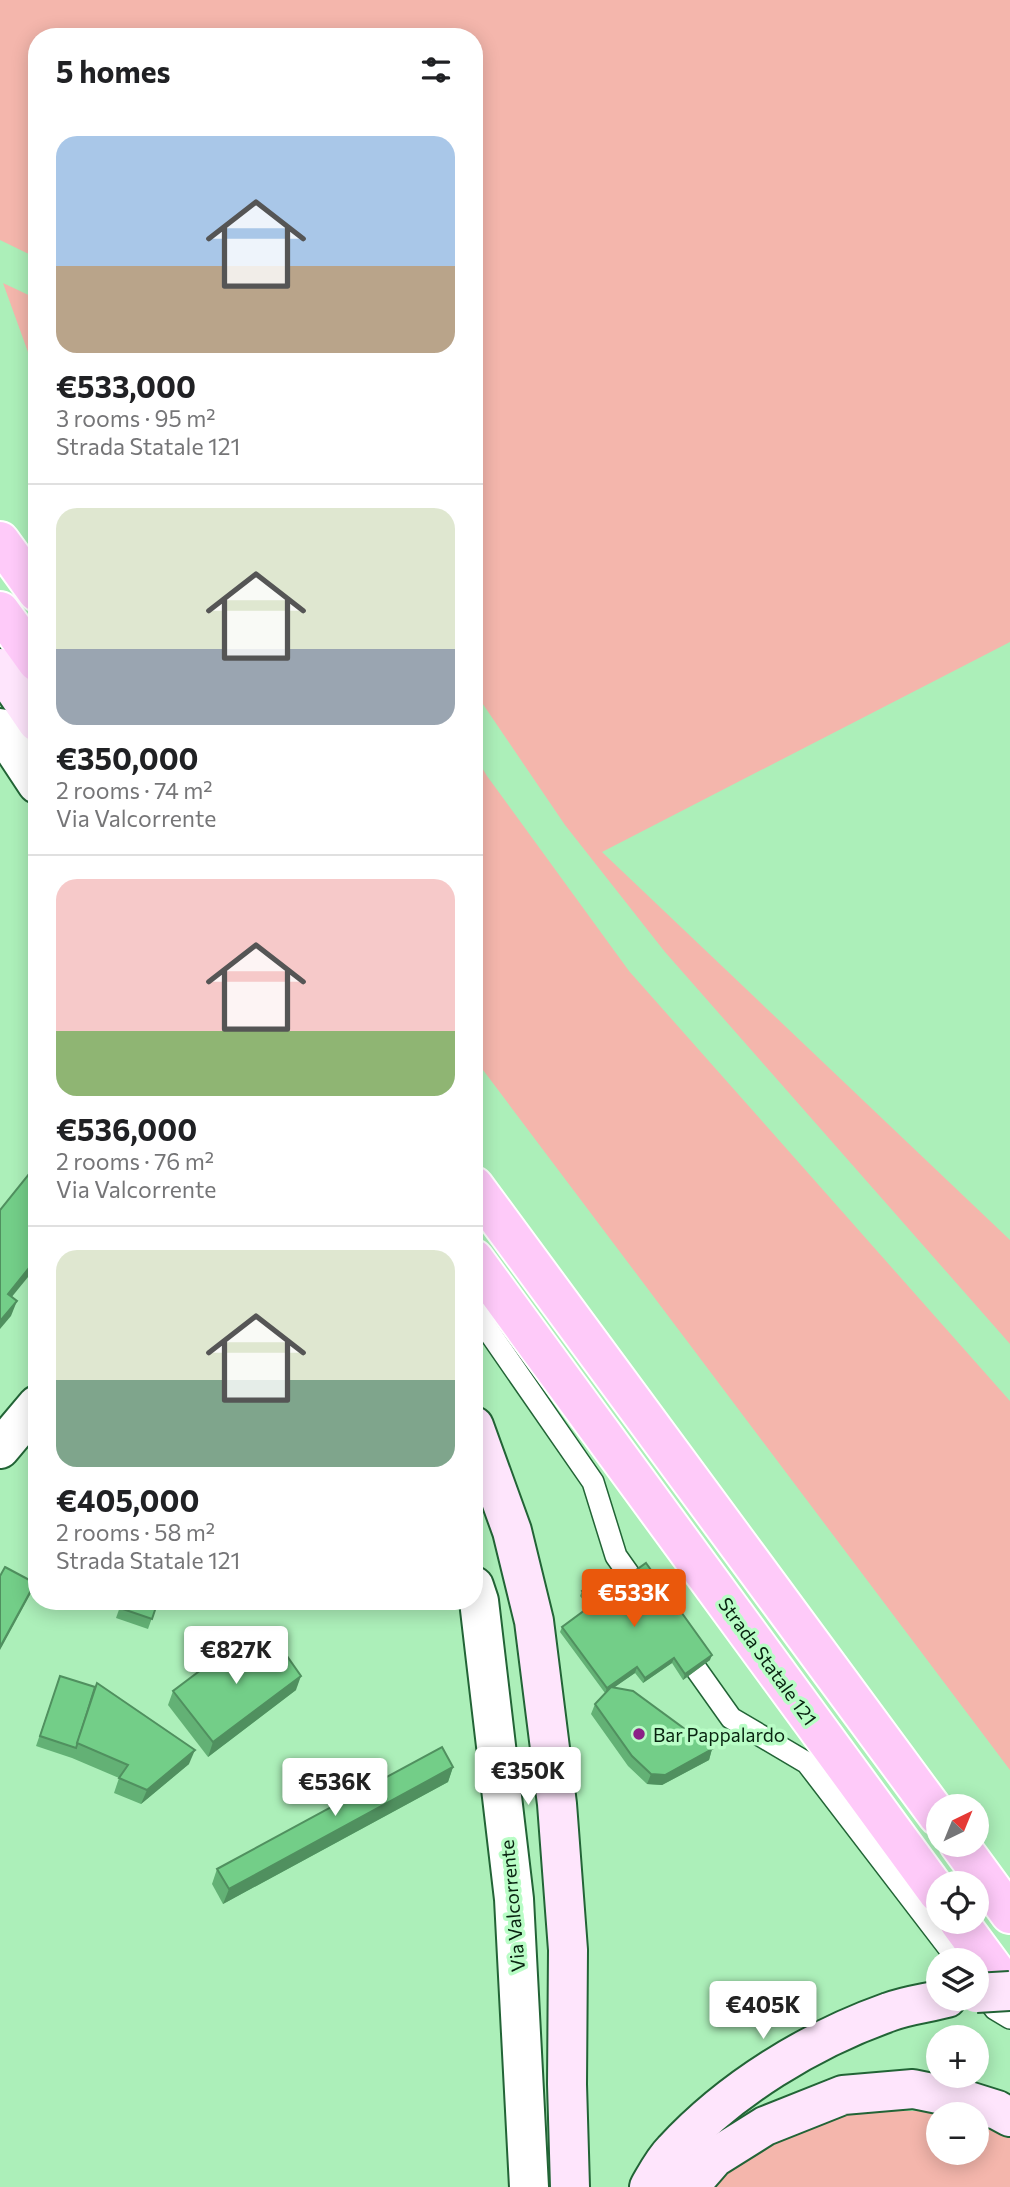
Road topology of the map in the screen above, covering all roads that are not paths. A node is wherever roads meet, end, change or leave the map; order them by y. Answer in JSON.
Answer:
{"nodes":[{"id":1,"x":0,"y":541,"type":"edge"},
{"id":2,"x":28,"y":580,"type":"edge"},
{"id":3,"x":0,"y":611,"type":"edge"},
{"id":4,"x":28,"y":650,"type":"edge"},
{"id":5,"x":0,"y":668,"type":"edge"},
{"id":6,"x":28,"y":709,"type":"edge"},
{"id":7,"x":0,"y":728,"type":"edge"},
{"id":8,"x":28,"y":770,"type":"edge"},
{"id":9,"x":483,"y":1198,"type":"edge"},
{"id":10,"x":483,"y":1271,"type":"edge"},
{"id":11,"x":483,"y":1323,"type":"edge"},
{"id":12,"x":28,"y":1416,"type":"edge"},
{"id":13,"x":0,"y":1449,"type":"edge"},
{"id":14,"x":483,"y":1451,"type":"edge"},
{"id":15,"x":480,"y":1610,"type":"edge"},
{"id":16,"x":654,"y":1610,"type":"edge"},
{"id":17,"x":670,"y":1632,"type":"edge"},
{"id":18,"x":926,"y":1800,"type":"edge"},
{"id":19,"x":968,"y":1857,"type":"edge"},
{"id":20,"x":926,"y":1877,"type":"edge"},
{"id":21,"x":1010,"y":1914,"type":"edge"},
{"id":22,"x":968,"y":1934,"type":"edge"},
{"id":23,"x":949,"y":1948,"type":"edge"},
{"id":24,"x":1010,"y":1991,"type":"edge"},
{"id":25,"x":989,"y":1992,"type":"edge"},
{"id":26,"x":989,"y":2001,"type":"edge"},
{"id":27,"x":926,"y":2003,"type":"edge"},
{"id":28,"x":1010,"y":2018,"type":"edge"},
{"id":29,"x":1010,"y":2118,"type":"edge"},
{"id":30,"x":529,"y":2187,"type":"edge"},
{"id":31,"x":570,"y":2187,"type":"edge"},
{"id":32,"x":649,"y":2187,"type":"edge"},
{"id":33,"x":689,"y":2187,"type":"edge"}],
"edges":[{"from":1,"to":2,"type":"main road"},
{"from":3,"to":4,"type":"main road"},
{"from":5,"to":6,"type":"main road"},
{"from":7,"to":8,"type":"street"},
{"from":9,"to":18,"type":"main road"},
{"from":10,"to":20,"type":"main road","name":"Strada Statale 121"},
{"from":11,"to":16,"type":"lane"},
{"from":12,"to":13,"type":"street"},
{"from":14,"to":31,"type":"main road"},
{"from":15,"to":30,"type":"street","name":"Via Valcorrente"},
{"from":17,"to":23,"type":"lane"},
{"from":19,"to":21,"type":"main road"},
{"from":22,"to":24,"type":"main road"},
{"from":24,"to":25,"type":"main road","bridge":true},
{"from":26,"to":28,"type":"lane"},
{"from":27,"to":32,"type":"main road"},
{"from":29,"to":33,"type":"main road"}]}
